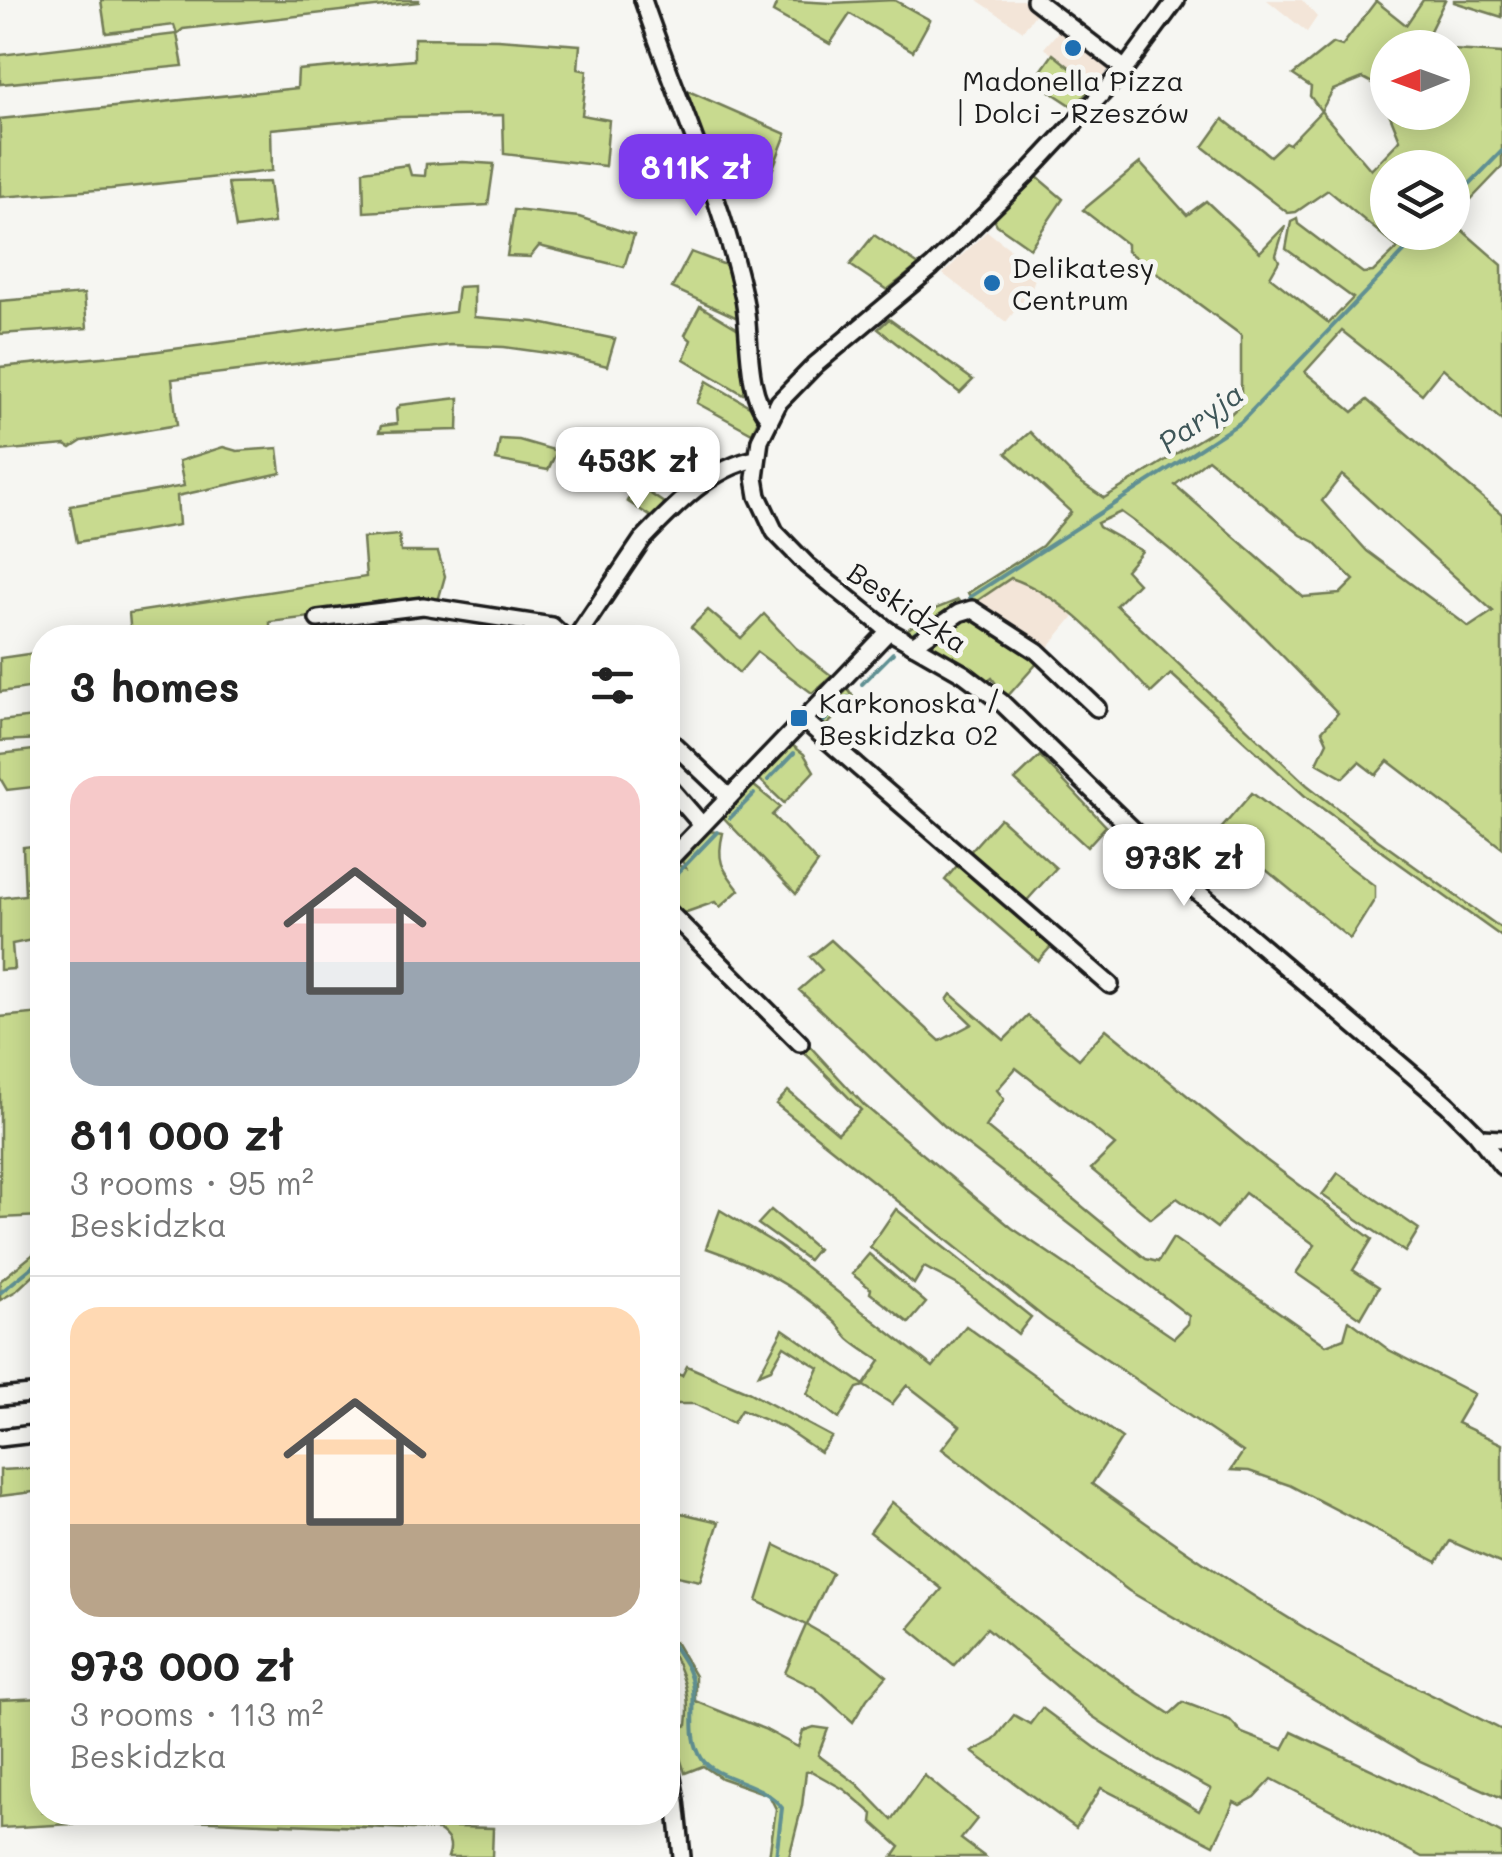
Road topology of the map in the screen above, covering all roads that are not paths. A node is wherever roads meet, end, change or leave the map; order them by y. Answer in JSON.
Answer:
{"nodes":[{"id":1,"x":643,"y":0,"type":"edge"},
{"id":2,"x":1034,"y":0,"type":"edge"},
{"id":3,"x":1176,"y":0,"type":"edge"},
{"id":4,"x":1125,"y":69,"type":"junction"},
{"id":5,"x":769,"y":418,"type":"junction"},
{"id":6,"x":756,"y":459,"type":"junction"},
{"id":7,"x":318,"y":619,"type":"dead end"},
{"id":8,"x":546,"y":625,"type":"edge"},
{"id":9,"x":585,"y":625,"type":"edge"},
{"id":10,"x":889,"y":630,"type":"junction"},
{"id":11,"x":913,"y":644,"type":"junction"},
{"id":12,"x":1098,"y":708,"type":"dead end"},
{"id":13,"x":804,"y":721,"type":"junction"},
{"id":14,"x":680,"y":750,"type":"edge"},
{"id":15,"x":729,"y":797,"type":"junction"},
{"id":16,"x":680,"y":800,"type":"edge"},
{"id":17,"x":702,"y":825,"type":"junction"},
{"id":18,"x":680,"y":848,"type":"edge"},
{"id":19,"x":680,"y":923,"type":"edge"},
{"id":20,"x":1110,"y":984,"type":"dead end"},
{"id":21,"x":800,"y":1043,"type":"dead end"},
{"id":22,"x":1481,"y":1138,"type":"junction"},
{"id":23,"x":1502,"y":1140,"type":"edge"},
{"id":24,"x":1502,"y":1166,"type":"edge"},
{"id":25,"x":30,"y":1394,"type":"edge"},
{"id":26,"x":1,"y":1397,"type":"edge"},
{"id":27,"x":30,"y":1434,"type":"edge"},
{"id":28,"x":0,"y":1438,"type":"edge"},
{"id":29,"x":679,"y":1825,"type":"edge"},
{"id":30,"x":682,"y":1857,"type":"edge"}],
"edges":[{"from":1,"to":5,"type":"street"},
{"from":2,"to":4,"type":"street"},
{"from":3,"to":4,"type":"street","name":"Beskidzka"},
{"from":4,"to":5,"type":"street","name":"Beskidzka"},
{"from":5,"to":6,"type":"street","name":"Beskidzka"},
{"from":6,"to":9,"type":"street"},
{"from":6,"to":10,"type":"street","name":"Beskidzka"},
{"from":7,"to":8,"type":"street"},
{"from":10,"to":11,"type":"street","name":"Beskidzka"},
{"from":10,"to":13,"type":"street"},
{"from":11,"to":12,"type":"street"},
{"from":11,"to":22,"type":"street","name":"Beskidzka"},
{"from":13,"to":15,"type":"street"},
{"from":13,"to":20,"type":"street"},
{"from":14,"to":15,"type":"street"},
{"from":15,"to":17,"type":"street"},
{"from":16,"to":17,"type":"street"},
{"from":17,"to":18,"type":"street"},
{"from":19,"to":21,"type":"street"},
{"from":22,"to":23,"type":"street"},
{"from":22,"to":24,"type":"street","name":"Beskidzka"},
{"from":25,"to":26,"type":"street"},
{"from":27,"to":28,"type":"street"},
{"from":29,"to":30,"type":"street"}]}
